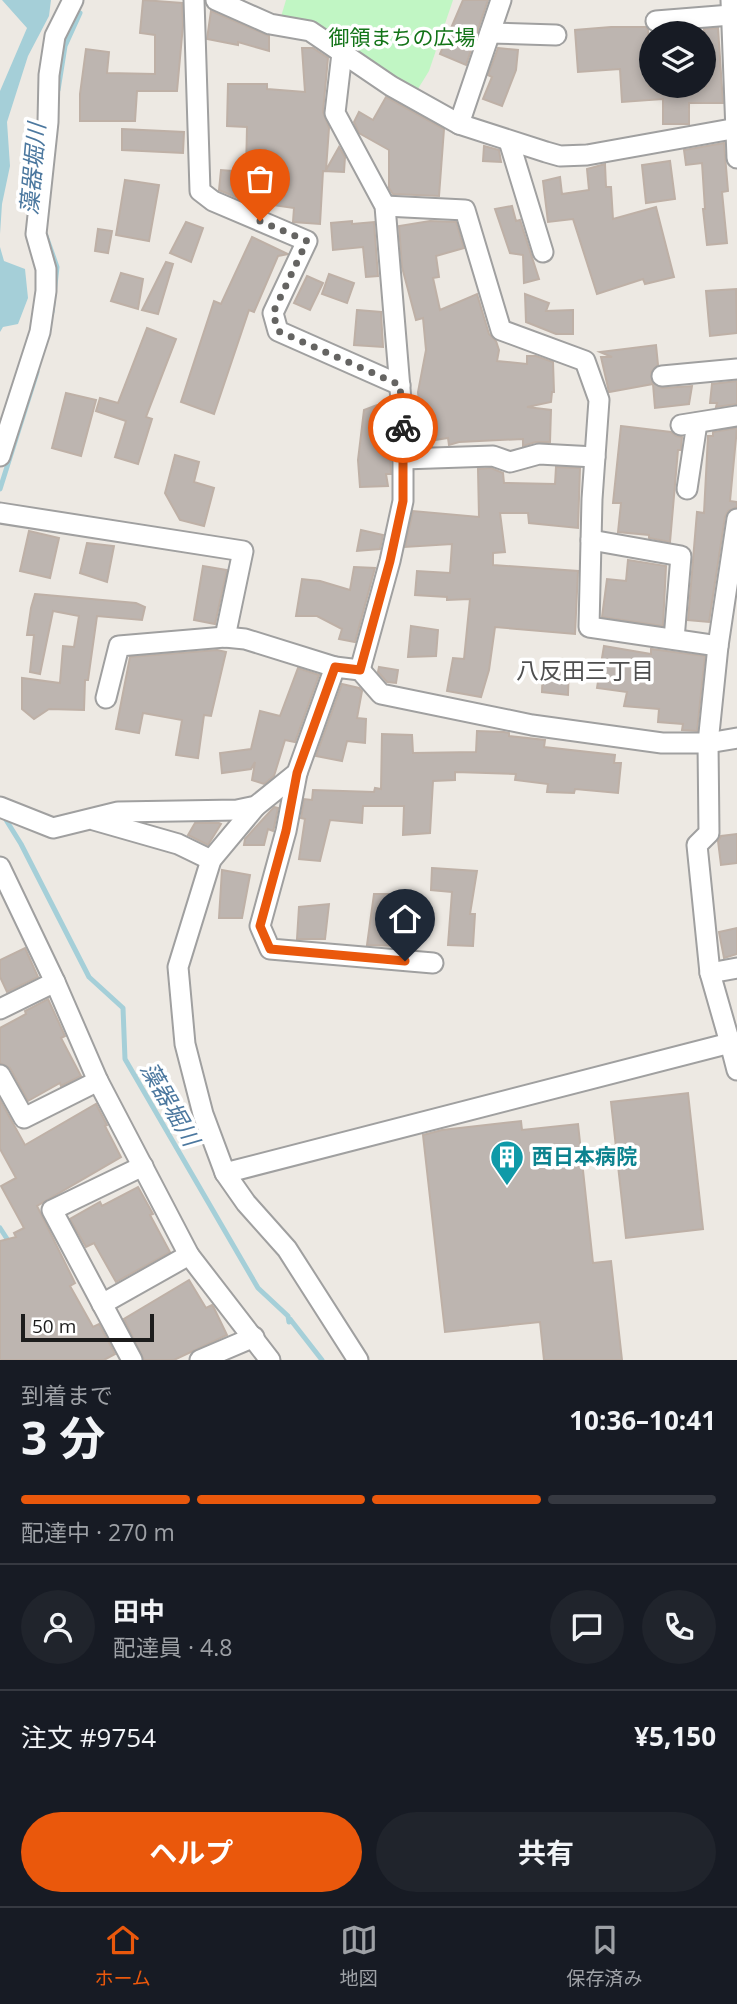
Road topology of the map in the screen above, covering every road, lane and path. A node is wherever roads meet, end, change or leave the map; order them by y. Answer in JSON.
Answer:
{"nodes":[{"id":1,"x":73,"y":0,"type":"edge"},
{"id":2,"x":194,"y":0,"type":"edge"},
{"id":3,"x":216,"y":0,"type":"edge"},
{"id":4,"x":501,"y":0,"type":"edge"},
{"id":5,"x":731,"y":7,"type":"edge"},
{"id":6,"x":656,"y":21,"type":"dead end"},
{"id":7,"x":490,"y":33,"type":"junction"},
{"id":8,"x":556,"y":33,"type":"dead end"},
{"id":9,"x":342,"y":53,"type":"junction"},
{"id":10,"x":459,"y":124,"type":"junction"},
{"id":11,"x":736,"y":129,"type":"edge"},
{"id":12,"x":509,"y":141,"type":"junction"},
{"id":13,"x":737,"y":158,"type":"edge"},
{"id":14,"x":385,"y":206,"type":"junction"},
{"id":15,"x":543,"y":252,"type":"dead end"},
{"id":16,"x":737,"y":369,"type":"edge"},
{"id":17,"x":662,"y":376,"type":"dead end"},
{"id":18,"x":400,"y":385,"type":"junction"},
{"id":19,"x":737,"y":416,"type":"edge"},
{"id":20,"x":0,"y":456,"type":"edge"},
{"id":21,"x":595,"y":457,"type":"junction"},
{"id":22,"x":403,"y":459,"type":"junction"},
{"id":23,"x":687,"y":489,"type":"dead end"},
{"id":24,"x":0,"y":513,"type":"edge"},
{"id":25,"x":737,"y":519,"type":"edge"},
{"id":26,"x":591,"y":540,"type":"junction"},
{"id":27,"x":225,"y":637,"type":"junction"},
{"id":28,"x":674,"y":639,"type":"junction"},
{"id":29,"x":718,"y":646,"type":"junction"},
{"id":30,"x":335,"y":667,"type":"junction"},
{"id":31,"x":360,"y":670,"type":"junction"},
{"id":32,"x":106,"y":698,"type":"dead end"},
{"id":33,"x":737,"y":738,"type":"edge"},
{"id":34,"x":708,"y":743,"type":"junction"},
{"id":35,"x":297,"y":773,"type":"junction"},
{"id":36,"x":256,"y":806,"type":"junction"},
{"id":37,"x":0,"y":807,"type":"edge"},
{"id":38,"x":89,"y":819,"type":"junction"},
{"id":39,"x":211,"y":860,"type":"junction"},
{"id":40,"x":0,"y":867,"type":"edge"},
{"id":41,"x":433,"y":963,"type":"dead end"},
{"id":42,"x":737,"y":968,"type":"edge"},
{"id":43,"x":710,"y":973,"type":"junction"},
{"id":44,"x":55,"y":982,"type":"junction"},
{"id":45,"x":0,"y":1009,"type":"edge"},
{"id":46,"x":733,"y":1042,"type":"edge"},
{"id":47,"x":737,"y":1070,"type":"edge"},
{"id":48,"x":0,"y":1075,"type":"edge"},
{"id":49,"x":98,"y":1081,"type":"junction"},
{"id":50,"x":143,"y":1166,"type":"junction"},
{"id":51,"x":225,"y":1174,"type":"junction"},
{"id":52,"x":189,"y":1255,"type":"junction"},
{"id":53,"x":102,"y":1304,"type":"junction"},
{"id":54,"x":254,"y":1337,"type":"junction"},
{"id":55,"x":132,"y":1360,"type":"edge"},
{"id":56,"x":200,"y":1360,"type":"edge"},
{"id":57,"x":270,"y":1360,"type":"edge"},
{"id":58,"x":358,"y":1360,"type":"edge"}],
"edges":[{"from":1,"to":20,"type":"street"},
{"from":2,"to":18,"type":"street"},
{"from":3,"to":9,"type":"street"},
{"from":4,"to":7,"type":"street"},
{"from":5,"to":6,"type":"street"},
{"from":5,"to":11,"type":"street"},
{"from":7,"to":8,"type":"street"},
{"from":7,"to":10,"type":"street"},
{"from":9,"to":10,"type":"street"},
{"from":9,"to":14,"type":"street"},
{"from":10,"to":12,"type":"street"},
{"from":11,"to":12,"type":"street"},
{"from":11,"to":13,"type":"street"},
{"from":12,"to":15,"type":"street"},
{"from":14,"to":18,"type":"street"},
{"from":14,"to":21,"type":"street"},
{"from":16,"to":17,"type":"street"},
{"from":18,"to":22,"type":"street"},
{"from":19,"to":23,"type":"street"},
{"from":21,"to":22,"type":"street"},
{"from":21,"to":26,"type":"street"},
{"from":22,"to":31,"type":"street"},
{"from":24,"to":27,"type":"street"},
{"from":25,"to":29,"type":"street"},
{"from":26,"to":28,"type":"street"},
{"from":26,"to":28,"type":"street"},
{"from":27,"to":30,"type":"street"},
{"from":27,"to":32,"type":"street"},
{"from":28,"to":29,"type":"street"},
{"from":29,"to":34,"type":"street"},
{"from":30,"to":31,"type":"street"},
{"from":30,"to":35,"type":"street"},
{"from":31,"to":34,"type":"street"},
{"from":33,"to":34,"type":"street"},
{"from":34,"to":43,"type":"street"},
{"from":35,"to":36,"type":"street"},
{"from":35,"to":41,"type":"street"},
{"from":36,"to":38,"type":"street"},
{"from":36,"to":39,"type":"street"},
{"from":37,"to":38,"type":"street"},
{"from":38,"to":39,"type":"street"},
{"from":39,"to":51,"type":"street"},
{"from":40,"to":44,"type":"street"},
{"from":42,"to":43,"type":"street"},
{"from":43,"to":46,"type":"street"},
{"from":44,"to":45,"type":"street"},
{"from":44,"to":49,"type":"street"},
{"from":46,"to":47,"type":"street"},
{"from":46,"to":51,"type":"street"},
{"from":48,"to":49,"type":"street"},
{"from":49,"to":50,"type":"street"},
{"from":50,"to":52,"type":"street"},
{"from":50,"to":53,"type":"street"},
{"from":51,"to":58,"type":"street"},
{"from":52,"to":53,"type":"street"},
{"from":52,"to":54,"type":"street"},
{"from":53,"to":55,"type":"street"},
{"from":54,"to":56,"type":"street"},
{"from":54,"to":57,"type":"street"}]}
